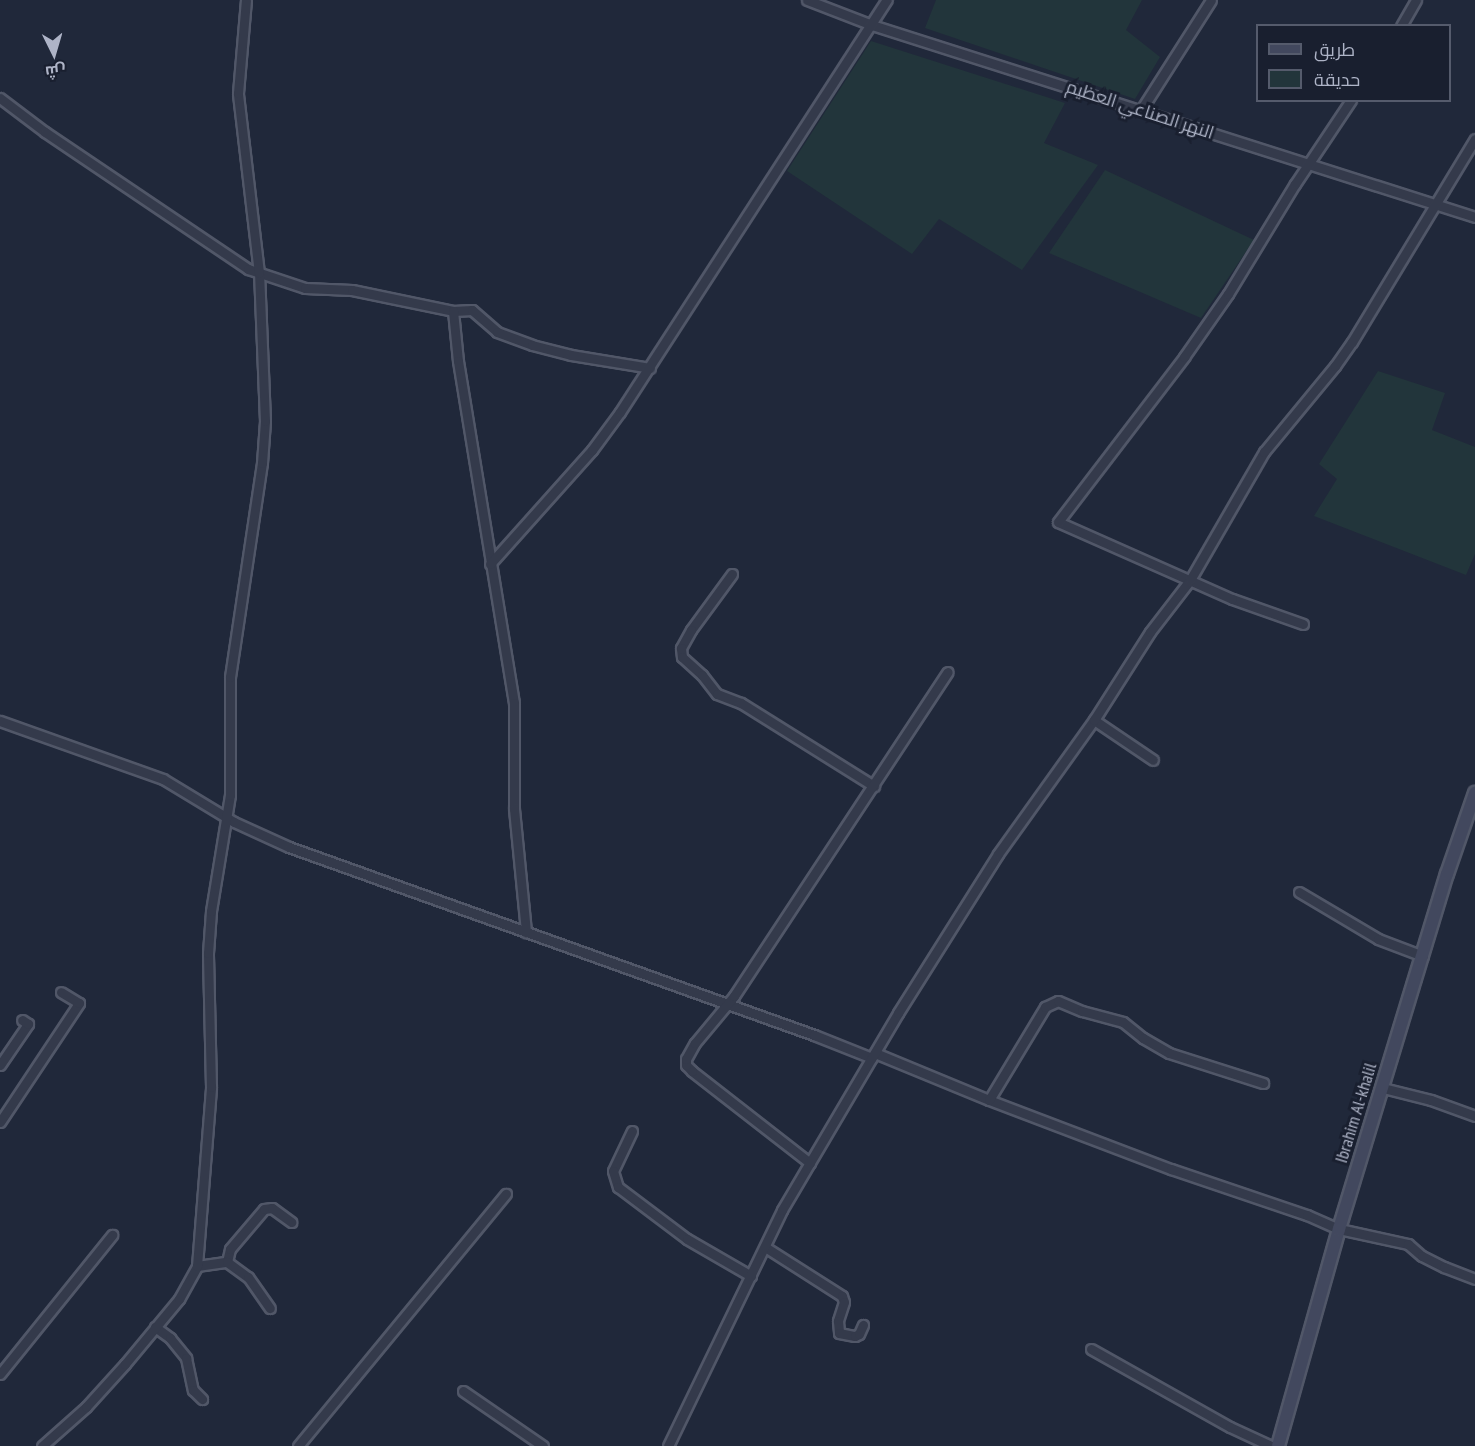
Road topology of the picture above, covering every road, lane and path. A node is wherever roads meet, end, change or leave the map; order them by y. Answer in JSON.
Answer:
{"nodes":[{"id":1,"x":246,"y":0,"type":"edge"},
{"id":2,"x":807,"y":0,"type":"edge"},
{"id":3,"x":887,"y":0,"type":"edge"},
{"id":4,"x":1211,"y":0,"type":"edge"},
{"id":5,"x":1416,"y":0,"type":"edge"},
{"id":6,"x":1402,"y":24,"type":"edge"},
{"id":7,"x":872,"y":25,"type":"junction"},
{"id":8,"x":0,"y":98,"type":"edge"},
{"id":9,"x":1350,"y":102,"type":"edge"},
{"id":10,"x":1141,"y":110,"type":"junction"},
{"id":11,"x":1475,"y":139,"type":"edge"},
{"id":12,"x":1308,"y":163,"type":"junction"},
{"id":13,"x":1436,"y":204,"type":"junction"},
{"id":14,"x":1475,"y":217,"type":"edge"},
{"id":15,"x":260,"y":273,"type":"junction"},
{"id":16,"x":453,"y":311,"type":"junction"},
{"id":17,"x":650,"y":368,"type":"junction"},
{"id":18,"x":490,"y":564,"type":"junction"},
{"id":19,"x":732,"y":574,"type":"dead end"},
{"id":20,"x":1190,"y":580,"type":"junction"},
{"id":21,"x":1303,"y":624,"type":"dead end"},
{"id":22,"x":948,"y":672,"type":"dead end"},
{"id":23,"x":1094,"y":720,"type":"junction"},
{"id":24,"x":0,"y":721,"type":"edge"},
{"id":25,"x":1153,"y":760,"type":"dead end"},
{"id":26,"x":874,"y":786,"type":"junction"},
{"id":27,"x":1475,"y":793,"type":"edge"},
{"id":28,"x":227,"y":818,"type":"junction"},
{"id":29,"x":1299,"y":892,"type":"dead end"},
{"id":30,"x":526,"y":932,"type":"junction"},
{"id":31,"x":1424,"y":956,"type":"junction"},
{"id":32,"x":61,"y":992,"type":"dead end"},
{"id":33,"x":728,"y":1004,"type":"junction"},
{"id":34,"x":22,"y":1020,"type":"dead end"},
{"id":35,"x":873,"y":1055,"type":"junction"},
{"id":36,"x":0,"y":1065,"type":"edge"},
{"id":37,"x":1263,"y":1083,"type":"dead end"},
{"id":38,"x":1383,"y":1088,"type":"junction"},
{"id":39,"x":989,"y":1100,"type":"junction"},
{"id":40,"x":1475,"y":1116,"type":"edge"},
{"id":41,"x":0,"y":1122,"type":"edge"},
{"id":42,"x":632,"y":1131,"type":"dead end"},
{"id":43,"x":810,"y":1163,"type":"junction"},
{"id":44,"x":506,"y":1194,"type":"dead end"},
{"id":45,"x":291,"y":1222,"type":"dead end"},
{"id":46,"x":1339,"y":1229,"type":"junction"},
{"id":47,"x":112,"y":1234,"type":"dead end"},
{"id":48,"x":765,"y":1247,"type":"junction"},
{"id":49,"x":227,"y":1262,"type":"junction"},
{"id":50,"x":196,"y":1266,"type":"junction"},
{"id":51,"x":751,"y":1276,"type":"junction"},
{"id":52,"x":1475,"y":1279,"type":"edge"},
{"id":53,"x":270,"y":1308,"type":"dead end"},
{"id":54,"x":863,"y":1325,"type":"dead end"},
{"id":55,"x":155,"y":1327,"type":"junction"},
{"id":56,"x":1091,"y":1349,"type":"dead end"},
{"id":57,"x":0,"y":1374,"type":"edge"},
{"id":58,"x":463,"y":1391,"type":"dead end"},
{"id":59,"x":202,"y":1399,"type":"dead end"},
{"id":60,"x":42,"y":1446,"type":"edge"},
{"id":61,"x":298,"y":1446,"type":"edge"},
{"id":62,"x":543,"y":1446,"type":"edge"},
{"id":63,"x":668,"y":1446,"type":"edge"},
{"id":64,"x":1271,"y":1446,"type":"edge"},
{"id":65,"x":1278,"y":1446,"type":"edge"}],
"edges":[{"from":1,"to":15,"type":"street"},
{"from":2,"to":7,"type":"street","name":"النهر الصناعي العظيم"},
{"from":3,"to":7,"type":"street"},
{"from":4,"to":10,"type":"street"},
{"from":5,"to":6,"type":"street"},
{"from":7,"to":10,"type":"street","name":"النهر الصناعي العظيم"},
{"from":7,"to":17,"type":"street"},
{"from":8,"to":15,"type":"street"},
{"from":9,"to":12,"type":"street"},
{"from":10,"to":12,"type":"street","name":"النهر الصناعي العظيم"},
{"from":11,"to":13,"type":"street"},
{"from":12,"to":13,"type":"street","name":"النهر الصناعي العظيم"},
{"from":12,"to":20,"type":"street"},
{"from":13,"to":14,"type":"street","name":"النهر الصناعي العظيم"},
{"from":13,"to":20,"type":"street"},
{"from":15,"to":16,"type":"street"},
{"from":15,"to":28,"type":"street"},
{"from":16,"to":17,"type":"street"},
{"from":16,"to":18,"type":"street"},
{"from":17,"to":18,"type":"street"},
{"from":18,"to":30,"type":"street"},
{"from":19,"to":26,"type":"street"},
{"from":20,"to":21,"type":"street"},
{"from":20,"to":23,"type":"street"},
{"from":22,"to":26,"type":"street"},
{"from":23,"to":25,"type":"street"},
{"from":23,"to":35,"type":"street"},
{"from":24,"to":28,"type":"street"},
{"from":26,"to":33,"type":"street"},
{"from":27,"to":31,"type":"street","name":"Ibrahim Al-khalil"},
{"from":28,"to":30,"type":"street"},
{"from":28,"to":50,"type":"street"},
{"from":29,"to":31,"type":"street"},
{"from":30,"to":33,"type":"street"},
{"from":31,"to":38,"type":"street","name":"Ibrahim Al-khalil"},
{"from":32,"to":41,"type":"street"},
{"from":33,"to":35,"type":"street"},
{"from":33,"to":43,"type":"street"},
{"from":34,"to":36,"type":"street"},
{"from":35,"to":39,"type":"street"},
{"from":35,"to":43,"type":"street"},
{"from":37,"to":39,"type":"street"},
{"from":38,"to":40,"type":"street"},
{"from":38,"to":46,"type":"street","name":"Ibrahim Al-khalil"},
{"from":39,"to":46,"type":"street"},
{"from":42,"to":51,"type":"street"},
{"from":43,"to":48,"type":"street"},
{"from":44,"to":61,"type":"street"},
{"from":45,"to":49,"type":"street"},
{"from":46,"to":52,"type":"street"},
{"from":46,"to":65,"type":"street","name":"Ibrahim Al-khalil"},
{"from":47,"to":57,"type":"street"},
{"from":48,"to":51,"type":"street"},
{"from":48,"to":54,"type":"street"},
{"from":49,"to":50,"type":"street"},
{"from":49,"to":53,"type":"street"},
{"from":50,"to":55,"type":"street"},
{"from":51,"to":63,"type":"street"},
{"from":55,"to":59,"type":"street"},
{"from":55,"to":60,"type":"street"},
{"from":56,"to":64,"type":"street"},
{"from":58,"to":62,"type":"street"}]}
